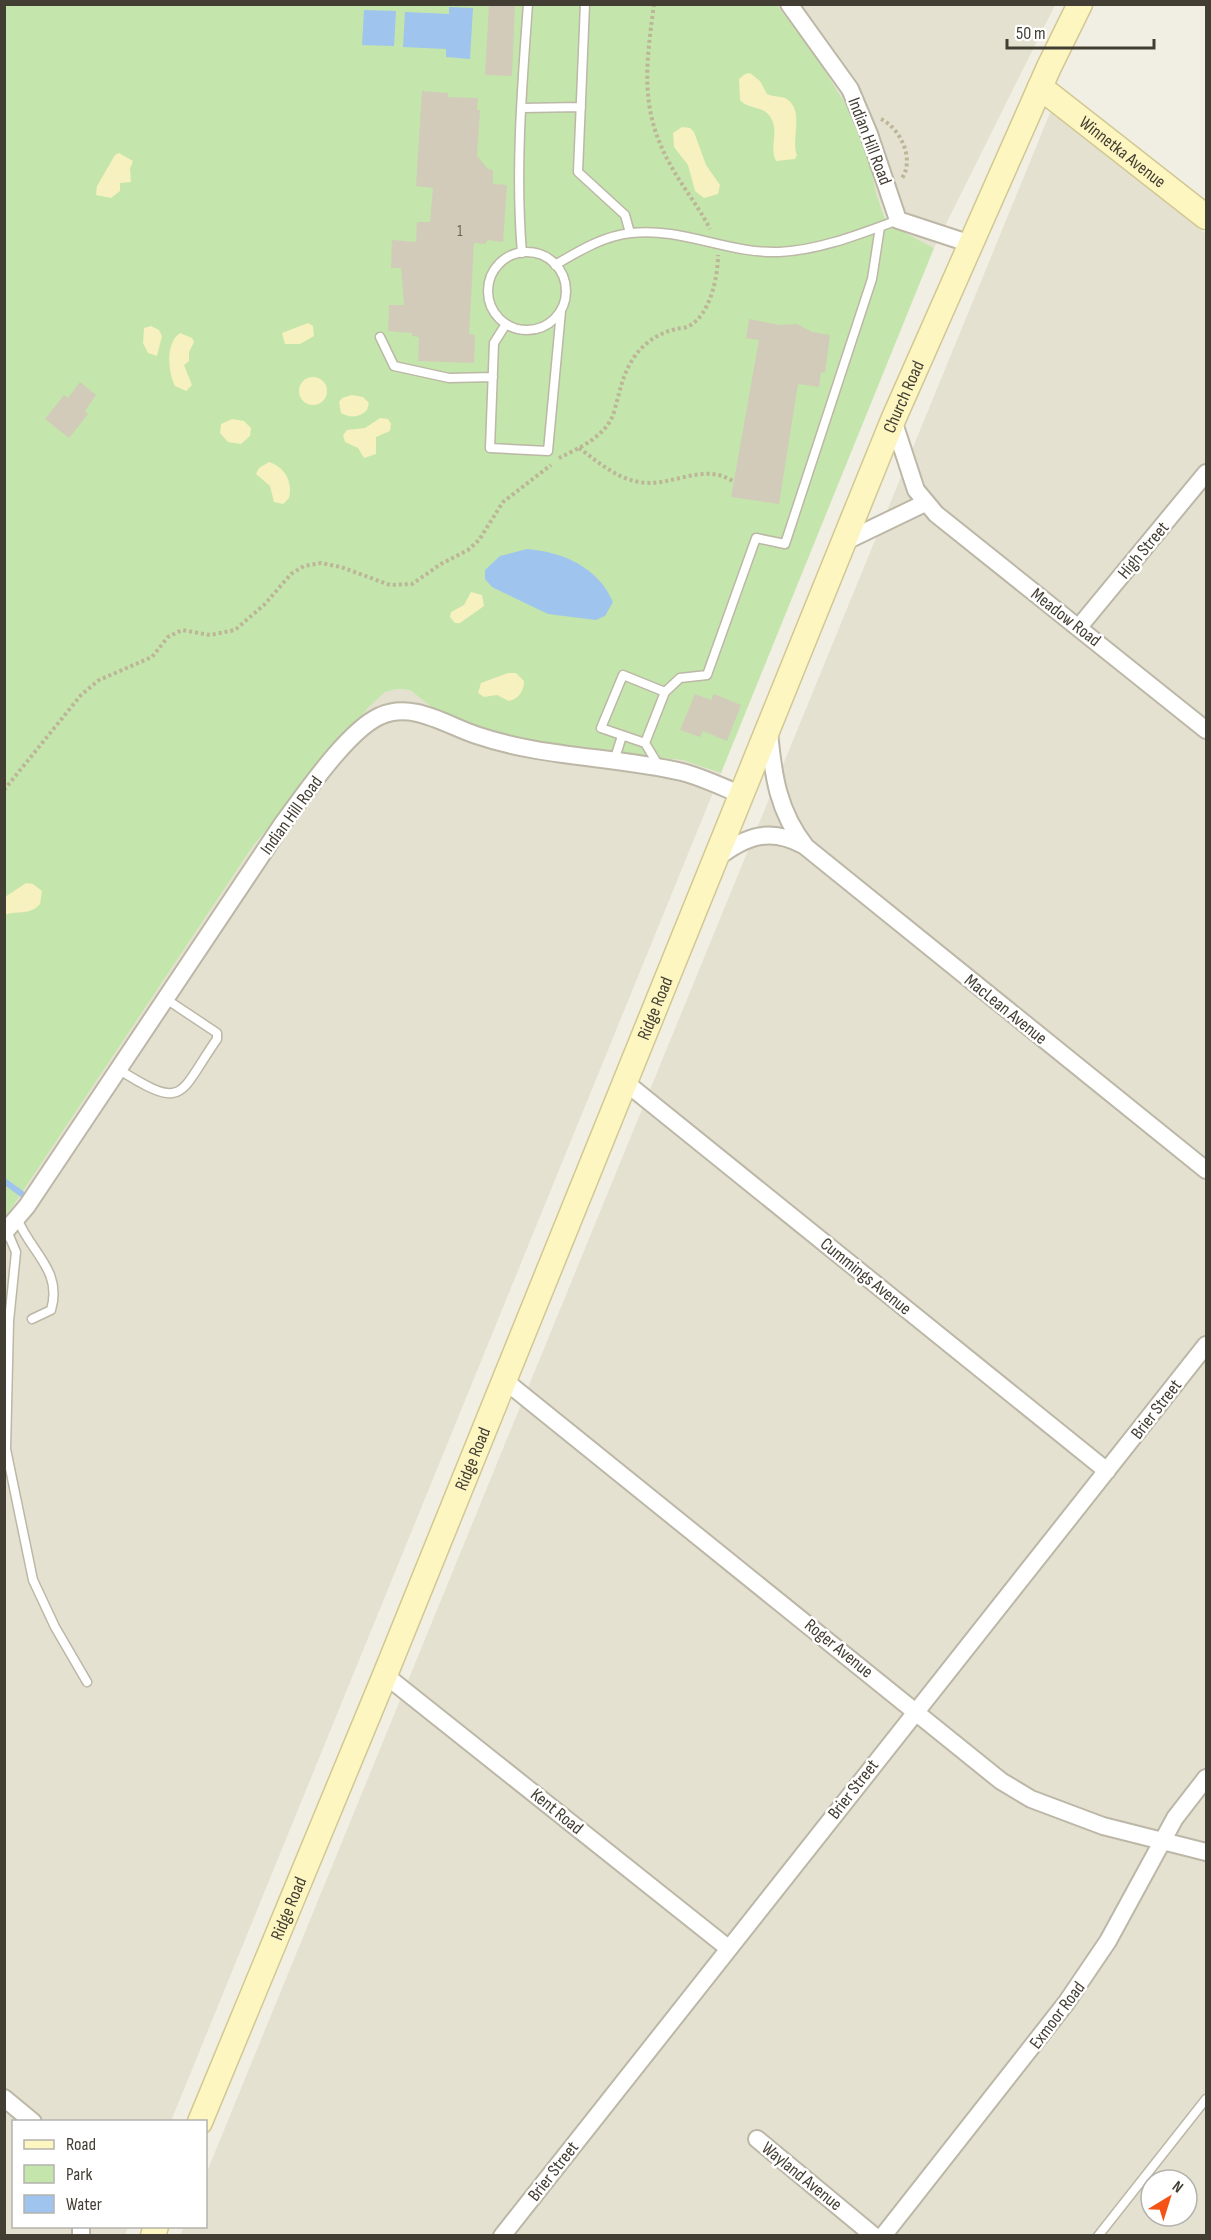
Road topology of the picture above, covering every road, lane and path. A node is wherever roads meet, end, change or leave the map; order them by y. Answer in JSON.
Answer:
{"nodes":[{"id":1,"x":528,"y":4,"type":"edge"},
{"id":2,"x":585,"y":4,"type":"edge"},
{"id":3,"x":654,"y":4,"type":"edge"},
{"id":4,"x":789,"y":4,"type":"edge"},
{"id":5,"x":1080,"y":4,"type":"edge"},
{"id":6,"x":1040,"y":87,"type":"junction"},
{"id":7,"x":581,"y":107,"type":"junction"},
{"id":8,"x":522,"y":108,"type":"junction"},
{"id":9,"x":1206,"y":217,"type":"edge"},
{"id":10,"x":898,"y":220,"type":"junction"},
{"id":11,"x":880,"y":226,"type":"junction"},
{"id":12,"x":630,"y":233,"type":"junction"},
{"id":13,"x":971,"y":244,"type":"junction"},
{"id":14,"x":718,"y":245,"type":"junction"},
{"id":15,"x":522,"y":253,"type":"junction"},
{"id":16,"x":555,"y":265,"type":"junction"},
{"id":17,"x":561,"y":310,"type":"junction"},
{"id":18,"x":506,"y":324,"type":"junction"},
{"id":19,"x":380,"y":337,"type":"dead end"},
{"id":20,"x":493,"y":377,"type":"junction"},
{"id":21,"x":893,"y":420,"type":"junction"},
{"id":22,"x":579,"y":448,"type":"junction"},
{"id":23,"x":1206,"y":473,"type":"edge"},
{"id":24,"x":734,"y":482,"type":"dead end"},
{"id":25,"x":925,"y":503,"type":"junction"},
{"id":26,"x":844,"y":542,"type":"junction"},
{"id":27,"x":1079,"y":627,"type":"junction"},
{"id":28,"x":665,"y":692,"type":"junction"},
{"id":29,"x":1206,"y":730,"type":"edge"},
{"id":30,"x":768,"y":731,"type":"junction"},
{"id":31,"x":622,"y":736,"type":"junction"},
{"id":32,"x":645,"y":742,"type":"junction"},
{"id":33,"x":614,"y":762,"type":"junction"},
{"id":34,"x":660,"y":768,"type":"junction"},
{"id":35,"x":4,"y":790,"type":"edge"},
{"id":36,"x":742,"y":795,"type":"junction"},
{"id":37,"x":806,"y":847,"type":"junction"},
{"id":38,"x":717,"y":859,"type":"junction"},
{"id":39,"x":166,"y":999,"type":"junction"},
{"id":40,"x":118,"y":1070,"type":"junction"},
{"id":41,"x":625,"y":1082,"type":"junction"},
{"id":42,"x":1206,"y":1170,"type":"edge"},
{"id":43,"x":9,"y":1227,"type":"edge"},
{"id":44,"x":32,"y":1319,"type":"dead end"},
{"id":45,"x":1206,"y":1345,"type":"edge"},
{"id":46,"x":504,"y":1380,"type":"junction"},
{"id":47,"x":1107,"y":1471,"type":"junction"},
{"id":48,"x":386,"y":1675,"type":"junction"},
{"id":49,"x":87,"y":1682,"type":"dead end"},
{"id":50,"x":916,"y":1710,"type":"junction"},
{"id":51,"x":1206,"y":1778,"type":"edge"},
{"id":52,"x":1161,"y":1843,"type":"junction"},
{"id":53,"x":1206,"y":1852,"type":"edge"},
{"id":54,"x":728,"y":1948,"type":"junction"},
{"id":55,"x":4,"y":2098,"type":"edge"},
{"id":56,"x":1206,"y":2099,"type":"edge"},
{"id":57,"x":32,"y":2120,"type":"edge"},
{"id":58,"x":200,"y":2120,"type":"edge"},
{"id":59,"x":757,"y":2139,"type":"dead end"},
{"id":60,"x":502,"y":2235,"type":"edge"},
{"id":61,"x":874,"y":2235,"type":"edge"},
{"id":62,"x":883,"y":2235,"type":"edge"},
{"id":63,"x":1098,"y":2235,"type":"edge"}],
"edges":[{"from":1,"to":8,"type":"lane"},
{"from":2,"to":7,"type":"lane"},
{"from":3,"to":14,"type":"path"},
{"from":4,"to":10,"type":"street","name":"Indian Hill Road"},
{"from":5,"to":6,"type":"street","name":"Church Road"},
{"from":6,"to":9,"type":"street","name":"Winnetka Avenue"},
{"from":6,"to":13,"type":"street","name":"Church Road"},
{"from":7,"to":8,"type":"lane"},
{"from":7,"to":12,"type":"lane"},
{"from":8,"to":15,"type":"lane"},
{"from":10,"to":11,"type":"lane"},
{"from":10,"to":13,"type":"street"},
{"from":11,"to":14,"type":"lane"},
{"from":11,"to":28,"type":"lane"},
{"from":12,"to":14,"type":"lane"},
{"from":12,"to":16,"type":"lane"},
{"from":13,"to":21,"type":"street","name":"Church Road"},
{"from":14,"to":22,"type":"path"},
{"from":15,"to":16,"type":"lane"},
{"from":15,"to":18,"type":"lane"},
{"from":16,"to":17,"type":"lane"},
{"from":17,"to":18,"type":"lane"},
{"from":17,"to":20,"type":"lane"},
{"from":18,"to":20,"type":"lane"},
{"from":19,"to":20,"type":"lane"},
{"from":21,"to":25,"type":"street","name":"Meadow Road"},
{"from":21,"to":26,"type":"street","name":"Church Road"},
{"from":22,"to":24,"type":"path"},
{"from":22,"to":35,"type":"path"},
{"from":23,"to":27,"type":"street","name":"High Street"},
{"from":25,"to":26,"type":"street"},
{"from":25,"to":27,"type":"street","name":"Meadow Road"},
{"from":26,"to":30,"type":"street","name":"Church Road"},
{"from":27,"to":29,"type":"street","name":"Meadow Road"},
{"from":28,"to":31,"type":"lane"},
{"from":28,"to":32,"type":"lane"},
{"from":30,"to":36,"type":"street","name":"Church Road"},
{"from":30,"to":37,"type":"street","name":"MacLean Avenue"},
{"from":31,"to":32,"type":"lane"},
{"from":31,"to":33,"type":"lane"},
{"from":32,"to":34,"type":"lane"},
{"from":33,"to":34,"type":"street","name":"Indian Hill Road"},
{"from":33,"to":39,"type":"street","name":"Indian Hill Road"},
{"from":34,"to":36,"type":"street","name":"Indian Hill Road"},
{"from":36,"to":38,"type":"street","name":"Ridge Road"},
{"from":37,"to":38,"type":"street","name":"MacLean Avenue"},
{"from":37,"to":42,"type":"street","name":"MacLean Avenue"},
{"from":38,"to":41,"type":"street","name":"Ridge Road"},
{"from":39,"to":40,"type":"street","name":"Indian Hill Road"},
{"from":39,"to":40,"type":"lane"},
{"from":40,"to":43,"type":"street","name":"Indian Hill Road"},
{"from":41,"to":46,"type":"street","name":"Ridge Road"},
{"from":41,"to":47,"type":"street","name":"Cummings Avenue"},
{"from":43,"to":44,"type":"lane"},
{"from":43,"to":49,"type":"lane"},
{"from":45,"to":47,"type":"street","name":"Brier Street"},
{"from":46,"to":48,"type":"street","name":"Ridge Road"},
{"from":46,"to":50,"type":"street","name":"Roger Avenue"},
{"from":47,"to":50,"type":"street","name":"Brier Street"},
{"from":48,"to":54,"type":"street","name":"Kent Road"},
{"from":48,"to":58,"type":"street","name":"Ridge Road"},
{"from":50,"to":52,"type":"street","name":"Roger Avenue"},
{"from":50,"to":54,"type":"street","name":"Brier Street"},
{"from":51,"to":52,"type":"street","name":"Exmoor Road"},
{"from":52,"to":53,"type":"street","name":"Roger Avenue"},
{"from":52,"to":62,"type":"street","name":"Exmoor Road"},
{"from":54,"to":60,"type":"street","name":"Brier Street"},
{"from":55,"to":57,"type":"street"},
{"from":56,"to":63,"type":"lane"},
{"from":59,"to":61,"type":"street","name":"Wayland Avenue"}]}
